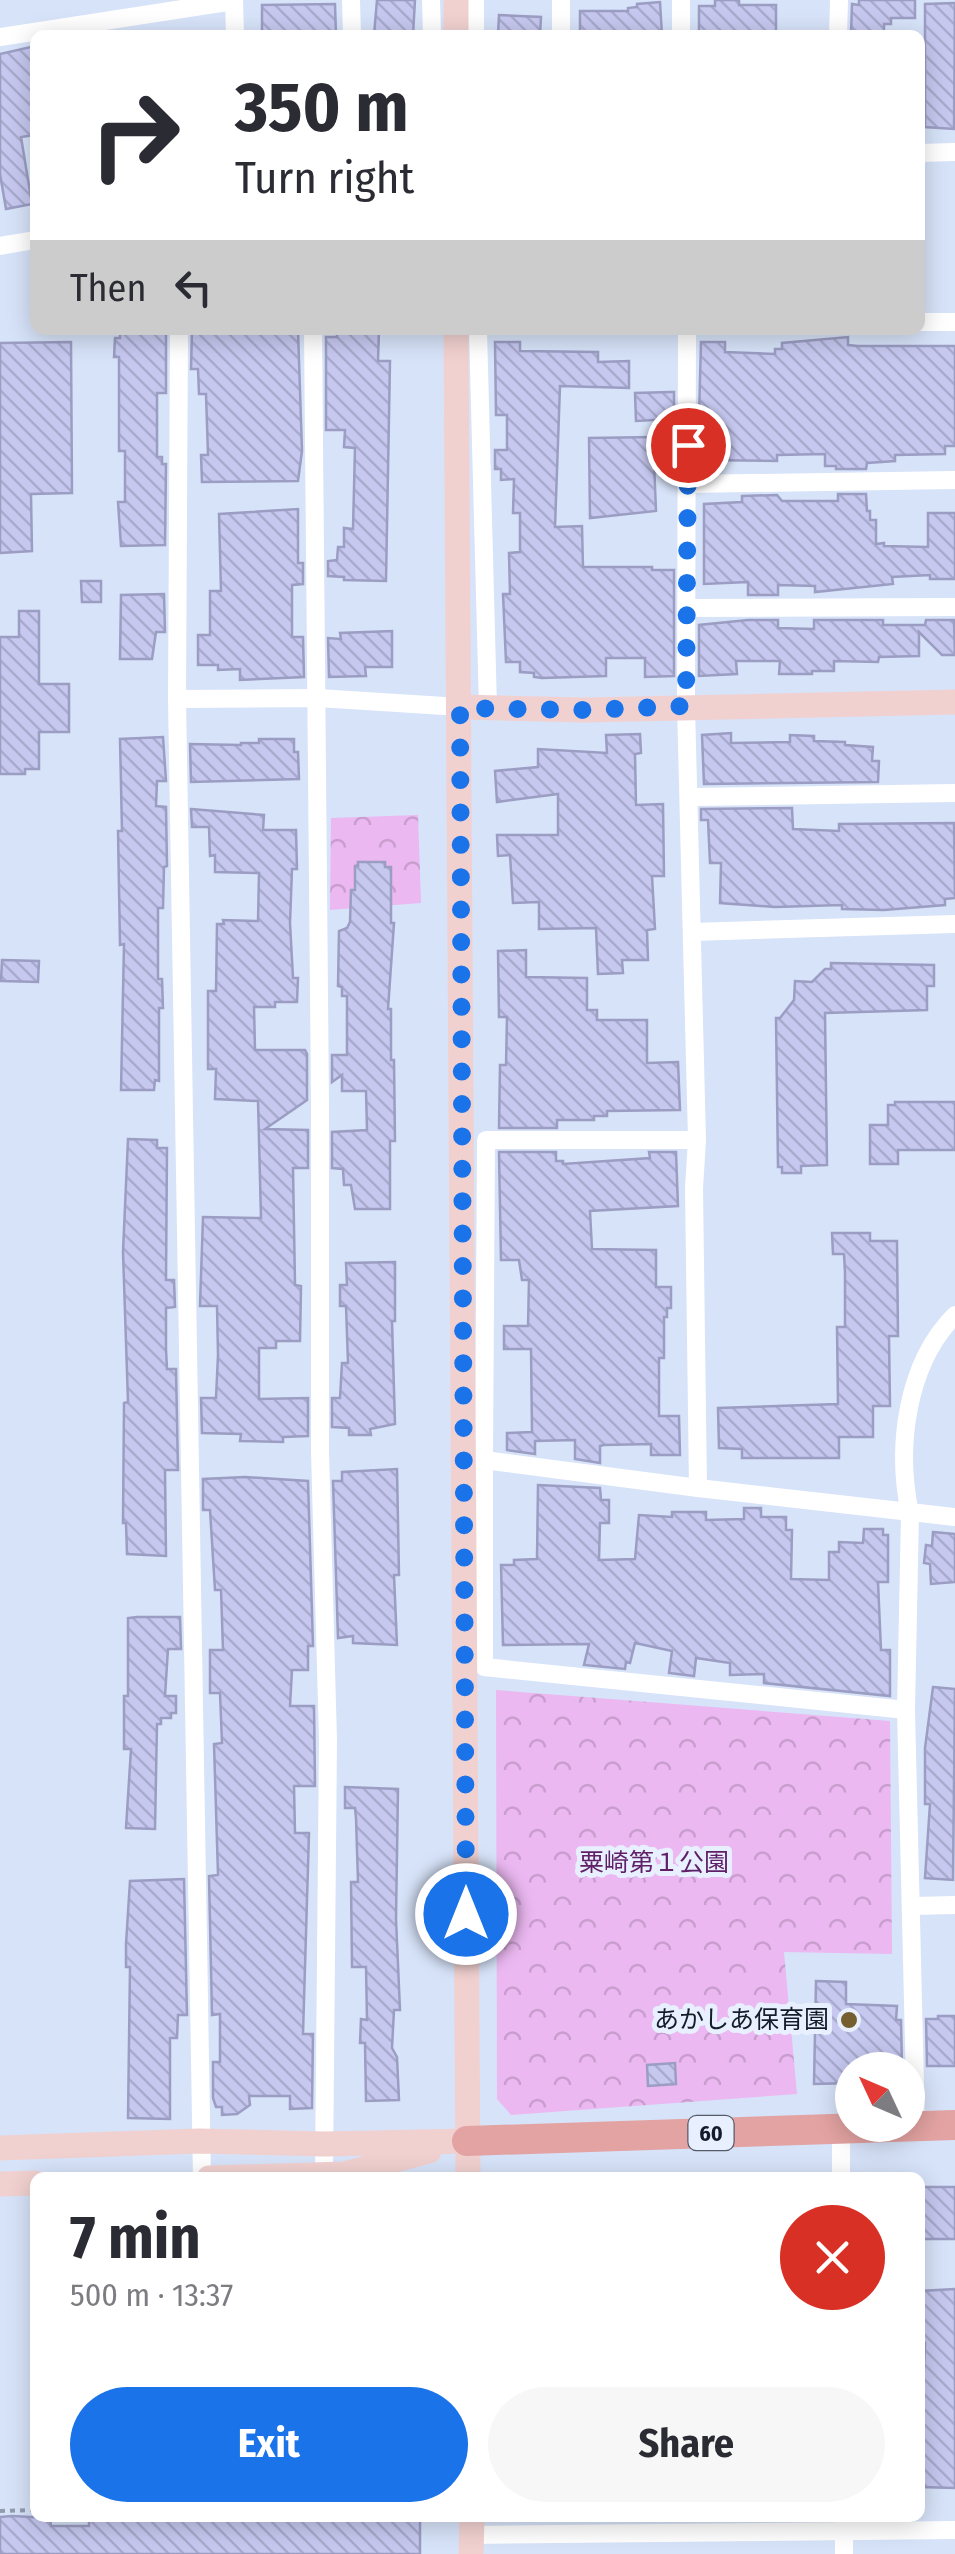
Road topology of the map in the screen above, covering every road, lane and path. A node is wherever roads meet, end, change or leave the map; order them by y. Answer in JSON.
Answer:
{"nodes":[{"id":1,"x":234,"y":0,"type":"edge"},
{"id":2,"x":351,"y":0,"type":"edge"},
{"id":3,"x":432,"y":0,"type":"edge"},
{"id":4,"x":456,"y":0,"type":"edge"},
{"id":5,"x":475,"y":0,"type":"edge"},
{"id":6,"x":561,"y":0,"type":"edge"},
{"id":7,"x":681,"y":0,"type":"edge"},
{"id":8,"x":838,"y":0,"type":"edge"},
{"id":9,"x":49,"y":30,"type":"edge"},
{"id":10,"x":236,"y":30,"type":"edge"},
{"id":11,"x":352,"y":30,"type":"edge"},
{"id":12,"x":432,"y":30,"type":"edge"},
{"id":13,"x":456,"y":30,"type":"edge"},
{"id":14,"x":475,"y":30,"type":"edge"},
{"id":15,"x":562,"y":30,"type":"edge"},
{"id":16,"x":681,"y":30,"type":"edge"},
{"id":17,"x":838,"y":30,"type":"edge"},
{"id":18,"x":30,"y":33,"type":"edge"},
{"id":19,"x":0,"y":38,"type":"edge"},
{"id":20,"x":925,"y":152,"type":"edge"},
{"id":21,"x":955,"y":152,"type":"edge"},
{"id":22,"x":30,"y":241,"type":"edge"},
{"id":23,"x":0,"y":246,"type":"edge"},
{"id":24,"x":925,"y":322,"type":"edge"},
{"id":25,"x":955,"y":322,"type":"edge"},
{"id":26,"x":179,"y":335,"type":"edge"},
{"id":27,"x":313,"y":335,"type":"edge"},
{"id":28,"x":456,"y":335,"type":"edge"},
{"id":29,"x":478,"y":335,"type":"edge"},
{"id":30,"x":687,"y":335,"type":"edge"},
{"id":31,"x":955,"y":480,"type":"edge"},
{"id":32,"x":688,"y":484,"type":"junction"},
{"id":33,"x":955,"y":607,"type":"edge"},
{"id":34,"x":688,"y":608,"type":"junction"},
{"id":35,"x":177,"y":698,"type":"junction"},
{"id":36,"x":318,"y":698,"type":"junction"},
{"id":37,"x":955,"y":702,"type":"edge"},
{"id":38,"x":686,"y":706,"type":"junction"},
{"id":39,"x":460,"y":708,"type":"junction"},
{"id":40,"x":488,"y":708,"type":"junction"},
{"id":41,"x":955,"y":793,"type":"edge"},
{"id":42,"x":690,"y":797,"type":"junction"},
{"id":43,"x":955,"y":924,"type":"edge"},
{"id":44,"x":692,"y":932,"type":"junction"},
{"id":45,"x":697,"y":1140,"type":"junction"},
{"id":46,"x":955,"y":1315,"type":"edge"},
{"id":47,"x":484,"y":1460,"type":"junction"},
{"id":48,"x":698,"y":1488,"type":"junction"},
{"id":49,"x":910,"y":1513,"type":"junction"},
{"id":50,"x":955,"y":1517,"type":"edge"},
{"id":51,"x":906,"y":1710,"type":"junction"},
{"id":52,"x":955,"y":1905,"type":"edge"},
{"id":53,"x":912,"y":1906,"type":"junction"},
{"id":54,"x":915,"y":2052,"type":"edge"},
{"id":55,"x":955,"y":2125,"type":"edge"},
{"id":56,"x":925,"y":2127,"type":"edge"},
{"id":57,"x":835,"y":2128,"type":"edge"},
{"id":58,"x":199,"y":2141,"type":"junction"},
{"id":59,"x":467,"y":2141,"type":"junction"},
{"id":60,"x":841,"y":2142,"type":"edge"},
{"id":61,"x":324,"y":2144,"type":"junction"},
{"id":62,"x":0,"y":2148,"type":"edge"},
{"id":63,"x":202,"y":2172,"type":"edge"},
{"id":64,"x":324,"y":2172,"type":"edge"},
{"id":65,"x":351,"y":2172,"type":"edge"},
{"id":66,"x":468,"y":2172,"type":"edge"},
{"id":67,"x":842,"y":2172,"type":"edge"},
{"id":68,"x":30,"y":2183,"type":"edge"},
{"id":69,"x":0,"y":2184,"type":"edge"},
{"id":70,"x":30,"y":2510,"type":"edge"},
{"id":71,"x":0,"y":2511,"type":"edge"},
{"id":72,"x":844,"y":2524,"type":"edge"},
{"id":73,"x":955,"y":2530,"type":"edge"},
{"id":74,"x":471,"y":2535,"type":"edge"},
{"id":75,"x":844,"y":2554,"type":"edge"}],
"edges":[{"from":1,"to":9,"type":"street"},
{"from":1,"to":10,"type":"street"},
{"from":2,"to":11,"type":"street"},
{"from":3,"to":12,"type":"street"},
{"from":4,"to":13,"type":"street"},
{"from":5,"to":14,"type":"street"},
{"from":6,"to":15,"type":"street"},
{"from":7,"to":16,"type":"street"},
{"from":8,"to":17,"type":"street"},
{"from":18,"to":19,"type":"street"},
{"from":20,"to":21,"type":"street"},
{"from":22,"to":23,"type":"street"},
{"from":24,"to":25,"type":"street"},
{"from":26,"to":35,"type":"street"},
{"from":27,"to":36,"type":"street"},
{"from":28,"to":39,"type":"street"},
{"from":29,"to":40,"type":"street"},
{"from":30,"to":32,"type":"street"},
{"from":31,"to":32,"type":"street"},
{"from":32,"to":34,"type":"street"},
{"from":33,"to":34,"type":"street"},
{"from":34,"to":38,"type":"street"},
{"from":35,"to":36,"type":"street"},
{"from":35,"to":58,"type":"street"},
{"from":36,"to":39,"type":"street"},
{"from":36,"to":61,"type":"street"},
{"from":37,"to":38,"type":"street"},
{"from":38,"to":40,"type":"street"},
{"from":38,"to":42,"type":"street"},
{"from":39,"to":40,"type":"street"},
{"from":39,"to":59,"type":"street"},
{"from":41,"to":42,"type":"street"},
{"from":42,"to":44,"type":"street"},
{"from":43,"to":44,"type":"street"},
{"from":44,"to":45,"type":"street"},
{"from":45,"to":47,"type":"street"},
{"from":45,"to":48,"type":"street"},
{"from":46,"to":49,"type":"street"},
{"from":47,"to":48,"type":"street"},
{"from":47,"to":51,"type":"street"},
{"from":48,"to":49,"type":"street"},
{"from":49,"to":50,"type":"street"},
{"from":49,"to":51,"type":"street"},
{"from":51,"to":53,"type":"street"},
{"from":52,"to":53,"type":"street"},
{"from":53,"to":54,"type":"street"},
{"from":55,"to":56,"type":"main road","number":"60"},
{"from":57,"to":59,"type":"main road","number":"60"},
{"from":58,"to":61,"type":"street"},
{"from":58,"to":62,"type":"street"},
{"from":58,"to":63,"type":"street"},
{"from":59,"to":61,"type":"street"},
{"from":59,"to":65,"type":"street"},
{"from":59,"to":66,"type":"street"},
{"from":60,"to":67,"type":"street"},
{"from":61,"to":64,"type":"street"},
{"from":68,"to":69,"type":"street"},
{"from":70,"to":71,"type":"path"},
{"from":72,"to":73,"type":"street"},
{"from":72,"to":74,"type":"street"},
{"from":72,"to":75,"type":"street"}]}
